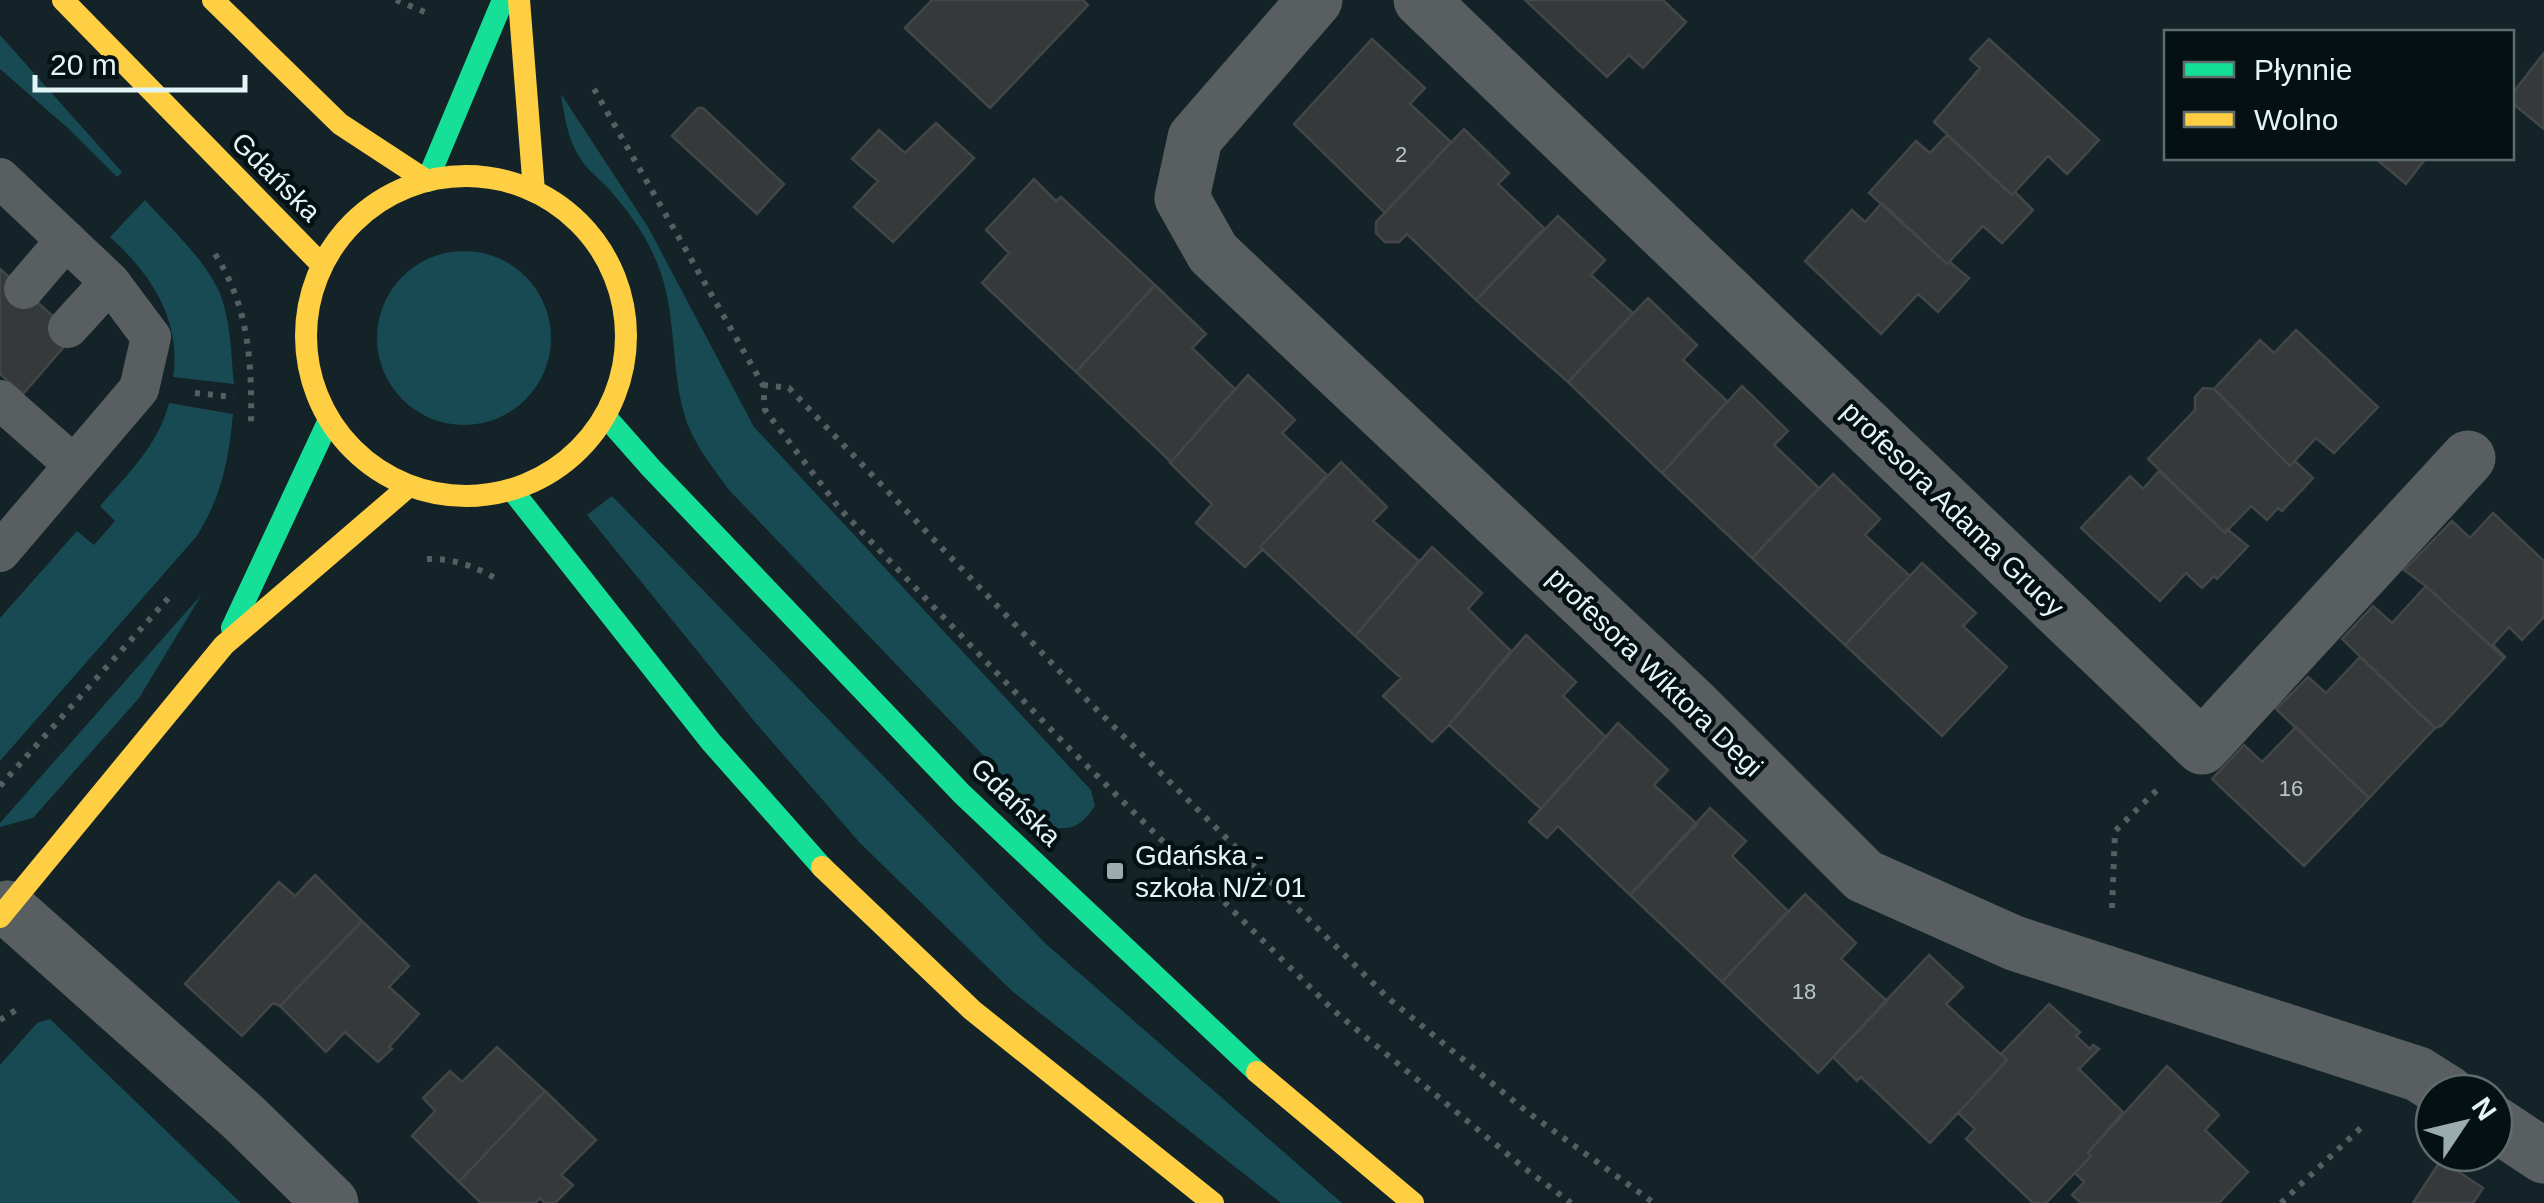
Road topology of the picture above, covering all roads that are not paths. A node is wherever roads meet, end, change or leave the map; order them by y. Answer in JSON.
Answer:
{"nodes":[{"id":1,"x":63,"y":0,"type":"edge"},
{"id":2,"x":214,"y":0,"type":"edge"},
{"id":3,"x":503,"y":0,"type":"edge"},
{"id":4,"x":519,"y":0,"type":"edge"},
{"id":5,"x":1315,"y":0,"type":"edge"},
{"id":6,"x":1421,"y":0,"type":"edge"},
{"id":7,"x":427,"y":180,"type":"junction"},
{"id":8,"x":534,"y":191,"type":"junction"},
{"id":9,"x":7,"y":200,"type":"edge"},
{"id":10,"x":66,"y":240,"type":"junction"},
{"id":11,"x":322,"y":265,"type":"junction"},
{"id":12,"x":110,"y":282,"type":"junction"},
{"id":13,"x":24,"y":289,"type":"dead end"},
{"id":14,"x":68,"y":328,"type":"dead end"},
{"id":15,"x":6,"y":397,"type":"edge"},
{"id":16,"x":605,"y":416,"type":"junction"},
{"id":17,"x":329,"y":420,"type":"junction"},
{"id":18,"x":2468,"y":458,"type":"dead end"},
{"id":19,"x":74,"y":465,"type":"junction"},
{"id":20,"x":409,"y":486,"type":"junction"},
{"id":21,"x":512,"y":490,"type":"junction"},
{"id":22,"x":0,"y":552,"type":"edge"},
{"id":23,"x":224,"y":645,"type":"junction"},
{"id":24,"x":3,"y":909,"type":"edge"},
{"id":25,"x":2414,"y":1078,"type":"edge"},
{"id":26,"x":2514,"y":1136,"type":"edge"},
{"id":27,"x":2544,"y":1156,"type":"edge"},
{"id":28,"x":331,"y":1203,"type":"edge"},
{"id":29,"x":1213,"y":1203,"type":"edge"},
{"id":30,"x":1413,"y":1203,"type":"edge"}],
"edges":[{"from":1,"to":11,"type":"main road","name":"Gdańska"},
{"from":2,"to":7,"type":"main road"},
{"from":3,"to":7,"type":"main road"},
{"from":4,"to":8,"type":"main road"},
{"from":5,"to":25,"type":"street","name":"profesora Wiktora Degi"},
{"from":6,"to":18,"type":"street","name":"profesora Adama Grucy"},
{"from":7,"to":8,"type":"main road"},
{"from":7,"to":11,"type":"main road"},
{"from":8,"to":16,"type":"main road"},
{"from":9,"to":10,"type":"lane"},
{"from":10,"to":12,"type":"lane"},
{"from":10,"to":13,"type":"lane"},
{"from":11,"to":17,"type":"main road"},
{"from":12,"to":14,"type":"lane"},
{"from":12,"to":19,"type":"lane"},
{"from":15,"to":19,"type":"lane"},
{"from":16,"to":21,"type":"main road"},
{"from":16,"to":30,"type":"main road","name":"Gdańska"},
{"from":17,"to":20,"type":"main road"},
{"from":17,"to":23,"type":"main road"},
{"from":19,"to":22,"type":"lane"},
{"from":20,"to":21,"type":"main road"},
{"from":20,"to":23,"type":"main road"},
{"from":21,"to":29,"type":"main road"},
{"from":23,"to":24,"type":"main road"},
{"from":24,"to":28,"type":"street"},
{"from":26,"to":27,"type":"street"}]}
